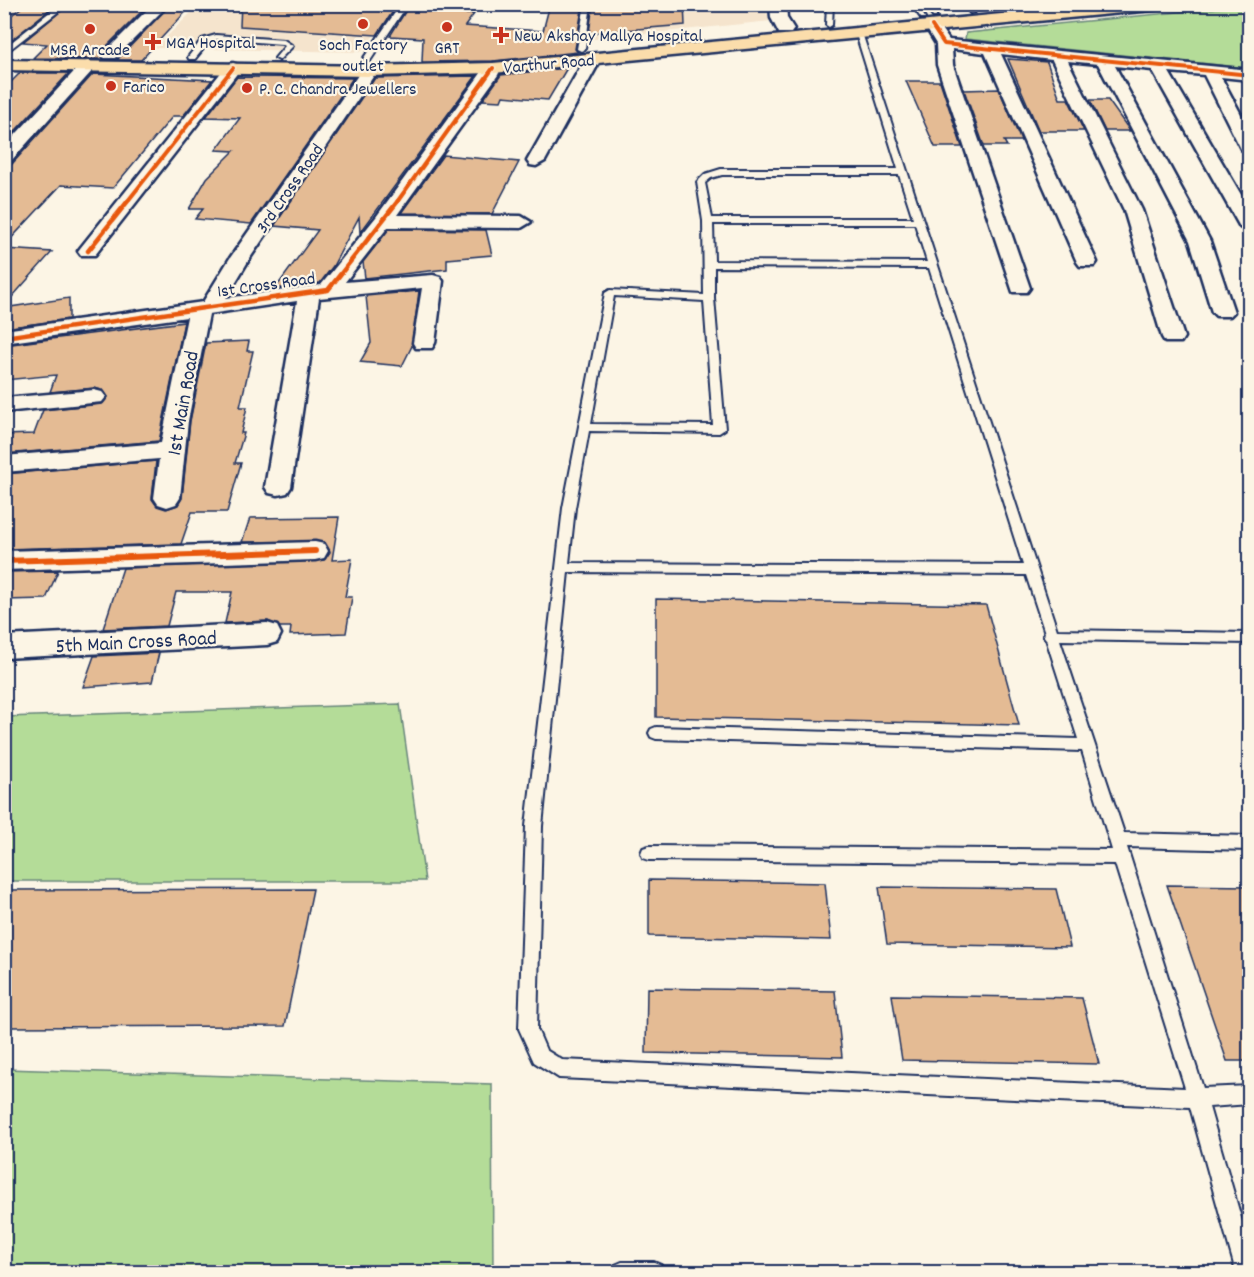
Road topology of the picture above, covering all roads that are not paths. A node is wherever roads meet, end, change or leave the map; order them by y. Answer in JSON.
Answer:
{"nodes":[{"id":1,"x":65,"y":4,"type":"edge"},
{"id":2,"x":162,"y":4,"type":"edge"},
{"id":3,"x":405,"y":4,"type":"edge"},
{"id":4,"x":588,"y":4,"type":"edge"},
{"id":5,"x":778,"y":4,"type":"edge"},
{"id":6,"x":830,"y":4,"type":"edge"},
{"id":7,"x":1057,"y":4,"type":"edge"},
{"id":8,"x":1163,"y":4,"type":"edge"},
{"id":9,"x":969,"y":8,"type":"edge"},
{"id":10,"x":926,"y":13,"type":"edge"},
{"id":11,"x":829,"y":25,"type":"junction"},
{"id":12,"x":785,"y":29,"type":"junction"},
{"id":13,"x":858,"y":33,"type":"junction"},
{"id":14,"x":944,"y":44,"type":"junction"},
{"id":15,"x":991,"y":49,"type":"junction"},
{"id":16,"x":4,"y":53,"type":"edge"},
{"id":17,"x":587,"y":54,"type":"junction"},
{"id":18,"x":110,"y":55,"type":"junction"},
{"id":19,"x":1058,"y":56,"type":"junction"},
{"id":20,"x":1104,"y":60,"type":"junction"},
{"id":21,"x":4,"y":65,"type":"edge"},
{"id":22,"x":368,"y":65,"type":"junction"},
{"id":23,"x":88,"y":66,"type":"junction"},
{"id":24,"x":1158,"y":66,"type":"junction"},
{"id":25,"x":233,"y":68,"type":"junction"},
{"id":26,"x":493,"y":68,"type":"junction"},
{"id":27,"x":1210,"y":71,"type":"junction"},
{"id":28,"x":1250,"y":75,"type":"edge"},
{"id":29,"x":1250,"y":149,"type":"edge"},
{"id":30,"x":4,"y":158,"type":"edge"},
{"id":31,"x":536,"y":161,"type":"dead end"},
{"id":32,"x":902,"y":172,"type":"junction"},
{"id":33,"x":383,"y":221,"type":"junction"},
{"id":34,"x":708,"y":221,"type":"junction"},
{"id":35,"x":918,"y":221,"type":"junction"},
{"id":36,"x":521,"y":222,"type":"dead end"},
{"id":37,"x":1250,"y":227,"type":"edge"},
{"id":38,"x":88,"y":251,"type":"dead end"},
{"id":39,"x":1086,"y":262,"type":"dead end"},
{"id":40,"x":709,"y":264,"type":"junction"},
{"id":41,"x":933,"y":265,"type":"junction"},
{"id":42,"x":1020,"y":288,"type":"dead end"},
{"id":43,"x":318,"y":292,"type":"junction"},
{"id":44,"x":709,"y":298,"type":"junction"},
{"id":45,"x":205,"y":308,"type":"junction"},
{"id":46,"x":1223,"y":312,"type":"dead end"},
{"id":47,"x":4,"y":337,"type":"edge"},
{"id":48,"x":1173,"y":337,"type":"dead end"},
{"id":49,"x":424,"y":343,"type":"dead end"},
{"id":50,"x":94,"y":397,"type":"dead end"},
{"id":51,"x":4,"y":405,"type":"edge"},
{"id":52,"x":585,"y":427,"type":"junction"},
{"id":53,"x":173,"y":450,"type":"junction"},
{"id":54,"x":4,"y":464,"type":"edge"},
{"id":55,"x":278,"y":487,"type":"dead end"},
{"id":56,"x":167,"y":498,"type":"dead end"},
{"id":57,"x":315,"y":551,"type":"dead end"},
{"id":58,"x":4,"y":561,"type":"edge"},
{"id":59,"x":563,"y":567,"type":"junction"},
{"id":60,"x":1030,"y":570,"type":"junction"},
{"id":61,"x":267,"y":634,"type":"dead end"},
{"id":62,"x":1050,"y":635,"type":"junction"},
{"id":63,"x":1250,"y":638,"type":"edge"},
{"id":64,"x":4,"y":647,"type":"edge"},
{"id":65,"x":657,"y":733,"type":"dead end"},
{"id":66,"x":1085,"y":745,"type":"junction"},
{"id":67,"x":1118,"y":840,"type":"junction"},
{"id":68,"x":1250,"y":843,"type":"edge"},
{"id":69,"x":649,"y":853,"type":"dead end"},
{"id":70,"x":1121,"y":857,"type":"junction"},
{"id":71,"x":1250,"y":1095,"type":"edge"},
{"id":72,"x":1197,"y":1098,"type":"junction"},
{"id":73,"x":622,"y":1272,"type":"edge"},
{"id":74,"x":654,"y":1272,"type":"edge"},
{"id":75,"x":1246,"y":1272,"type":"edge"}],
"edges":[{"from":1,"to":16,"type":"lane"},
{"from":2,"to":18,"type":"street"},
{"from":3,"to":22,"type":"lane"},
{"from":4,"to":17,"type":"lane"},
{"from":5,"to":12,"type":"street"},
{"from":6,"to":11,"type":"lane"},
{"from":7,"to":9,"type":"main road","name":"Varthur Road"},
{"from":8,"to":10,"type":"main road","name":"Varthur Road"},
{"from":9,"to":10,"type":"main road","name":"Varthur Road"},
{"from":10,"to":11,"type":"main road","name":"Varthur Road"},
{"from":10,"to":13,"type":"main road","name":"Varthur Road"},
{"from":10,"to":14,"type":"street"},
{"from":11,"to":12,"type":"main road","name":"Varthur Road"},
{"from":12,"to":17,"type":"main road","name":"Varthur Road"},
{"from":13,"to":17,"type":"main road","name":"Varthur Road"},
{"from":13,"to":32,"type":"lane"},
{"from":14,"to":15,"type":"street"},
{"from":14,"to":42,"type":"street"},
{"from":15,"to":19,"type":"street"},
{"from":15,"to":39,"type":"street"},
{"from":16,"to":18,"type":"main road","name":"Varthur Road"},
{"from":17,"to":22,"type":"main road","name":"Varthur Road"},
{"from":17,"to":26,"type":"main road","name":"Varthur Road"},
{"from":17,"to":31,"type":"street"},
{"from":18,"to":22,"type":"main road","name":"Varthur Road"},
{"from":19,"to":20,"type":"street"},
{"from":19,"to":48,"type":"street"},
{"from":20,"to":24,"type":"street"},
{"from":20,"to":46,"type":"street"},
{"from":21,"to":23,"type":"main road","name":"Varthur Road"},
{"from":22,"to":25,"type":"main road","name":"Varthur Road"},
{"from":22,"to":26,"type":"main road","name":"Varthur Road"},
{"from":22,"to":45,"type":"street","name":"3rd Cross Road"},
{"from":23,"to":25,"type":"main road","name":"Varthur Road"},
{"from":23,"to":30,"type":"street"},
{"from":24,"to":27,"type":"street"},
{"from":24,"to":37,"type":"street"},
{"from":25,"to":38,"type":"street"},
{"from":26,"to":33,"type":"street","name":"1st Cross Road"},
{"from":27,"to":28,"type":"street"},
{"from":27,"to":29,"type":"street"},
{"from":32,"to":34,"type":"lane"},
{"from":32,"to":35,"type":"lane"},
{"from":33,"to":36,"type":"street"},
{"from":33,"to":43,"type":"street","name":"1st Cross Road"},
{"from":34,"to":35,"type":"lane"},
{"from":34,"to":40,"type":"lane"},
{"from":35,"to":41,"type":"lane"},
{"from":40,"to":41,"type":"lane"},
{"from":40,"to":44,"type":"lane"},
{"from":41,"to":60,"type":"lane"},
{"from":43,"to":45,"type":"street","name":"1st Cross Road"},
{"from":43,"to":49,"type":"street"},
{"from":43,"to":55,"type":"street"},
{"from":44,"to":52,"type":"lane"},
{"from":44,"to":52,"type":"lane"},
{"from":45,"to":47,"type":"street","name":"1st Cross Road"},
{"from":45,"to":53,"type":"street","name":"1st Main Road"},
{"from":50,"to":51,"type":"street"},
{"from":52,"to":59,"type":"lane"},
{"from":53,"to":54,"type":"street"},
{"from":53,"to":56,"type":"street","name":"1st Main Road"},
{"from":57,"to":58,"type":"street"},
{"from":59,"to":60,"type":"lane"},
{"from":59,"to":72,"type":"lane"},
{"from":60,"to":62,"type":"lane"},
{"from":61,"to":64,"type":"street","name":"5th Main Cross Road"},
{"from":62,"to":63,"type":"lane"},
{"from":62,"to":66,"type":"lane"},
{"from":65,"to":66,"type":"lane"},
{"from":66,"to":67,"type":"lane"},
{"from":67,"to":68,"type":"lane"},
{"from":67,"to":70,"type":"lane"},
{"from":69,"to":70,"type":"lane"},
{"from":70,"to":72,"type":"lane"},
{"from":71,"to":72,"type":"lane"},
{"from":72,"to":75,"type":"lane"},
{"from":73,"to":74,"type":"lane"}]}
